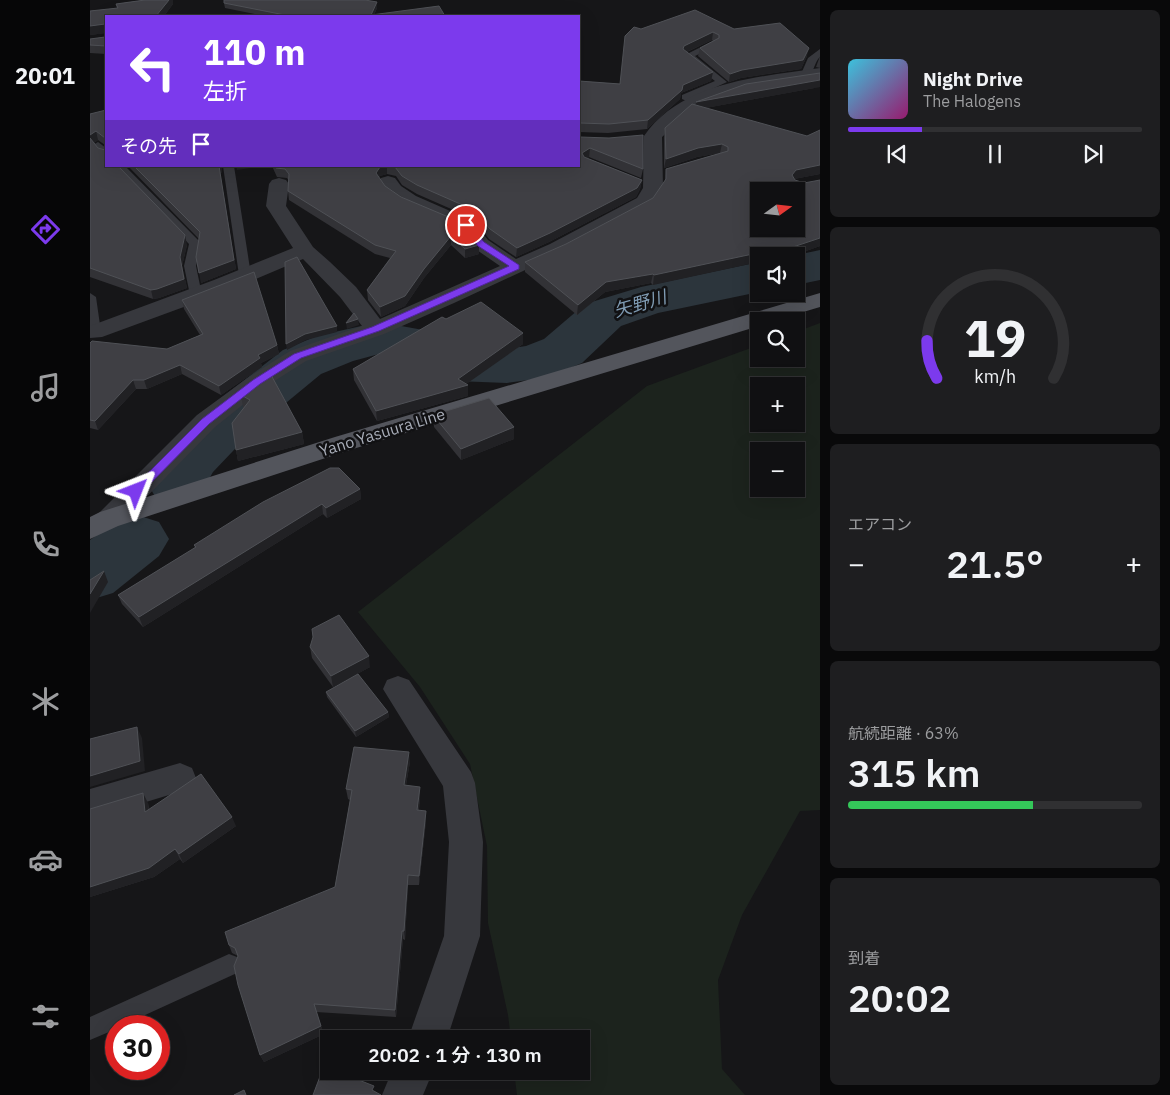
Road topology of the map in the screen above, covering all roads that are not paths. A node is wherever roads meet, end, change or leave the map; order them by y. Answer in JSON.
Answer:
{"nodes":[{"id":1,"x":711,"y":45,"type":"edge"},
{"id":2,"x":820,"y":52,"type":"edge"},
{"id":3,"x":813,"y":74,"type":"edge"},
{"id":4,"x":695,"y":101,"type":"junction"},
{"id":5,"x":98,"y":145,"type":"edge"},
{"id":6,"x":105,"y":153,"type":"edge"},
{"id":7,"x":120,"y":167,"type":"edge"},
{"id":8,"x":228,"y":167,"type":"edge"},
{"id":9,"x":388,"y":182,"type":"dead end"},
{"id":10,"x":279,"y":184,"type":"dead end"},
{"id":11,"x":306,"y":251,"type":"junction"},
{"id":12,"x":516,"y":267,"type":"junction"},
{"id":13,"x":245,"y":275,"type":"junction"},
{"id":14,"x":196,"y":295,"type":"junction"},
{"id":15,"x":90,"y":297,"type":"edge"},
{"id":16,"x":820,"y":300,"type":"edge"},
{"id":17,"x":376,"y":329,"type":"junction"},
{"id":18,"x":94,"y":332,"type":"joint"},
{"id":19,"x":99,"y":524,"type":"edge"},
{"id":20,"x":398,"y":689,"type":"dead end"},
{"id":21,"x":180,"y":778,"type":"dead end"},
{"id":22,"x":90,"y":804,"type":"edge"},
{"id":23,"x":228,"y":965,"type":"dead end"},
{"id":24,"x":90,"y":1029,"type":"edge"},
{"id":25,"x":431,"y":1030,"type":"edge"},
{"id":26,"x":408,"y":1080,"type":"edge"},
{"id":27,"x":402,"y":1095,"type":"edge"}],
"edges":[{"from":1,"to":4,"type":"lane"},
{"from":2,"to":3,"type":"lane"},
{"from":3,"to":4,"type":"street"},
{"from":4,"to":12,"type":"street"},
{"from":5,"to":6,"type":"lane"},
{"from":7,"to":14,"type":"lane"},
{"from":8,"to":13,"type":"lane"},
{"from":9,"to":12,"type":"street"},
{"from":10,"to":11,"type":"street"},
{"from":11,"to":13,"type":"street"},
{"from":11,"to":17,"type":"street"},
{"from":12,"to":17,"type":"street"},
{"from":13,"to":14,"type":"street"},
{"from":14,"to":18,"type":"street"},
{"from":15,"to":18,"type":"lane"},
{"from":16,"to":19,"type":"main road","name":"Yano Yasuura Line"},
{"from":17,"to":19,"type":"street"},
{"from":20,"to":25,"type":"street"},
{"from":21,"to":22,"type":"street"},
{"from":23,"to":24,"type":"lane"},
{"from":26,"to":27,"type":"street"}]}
